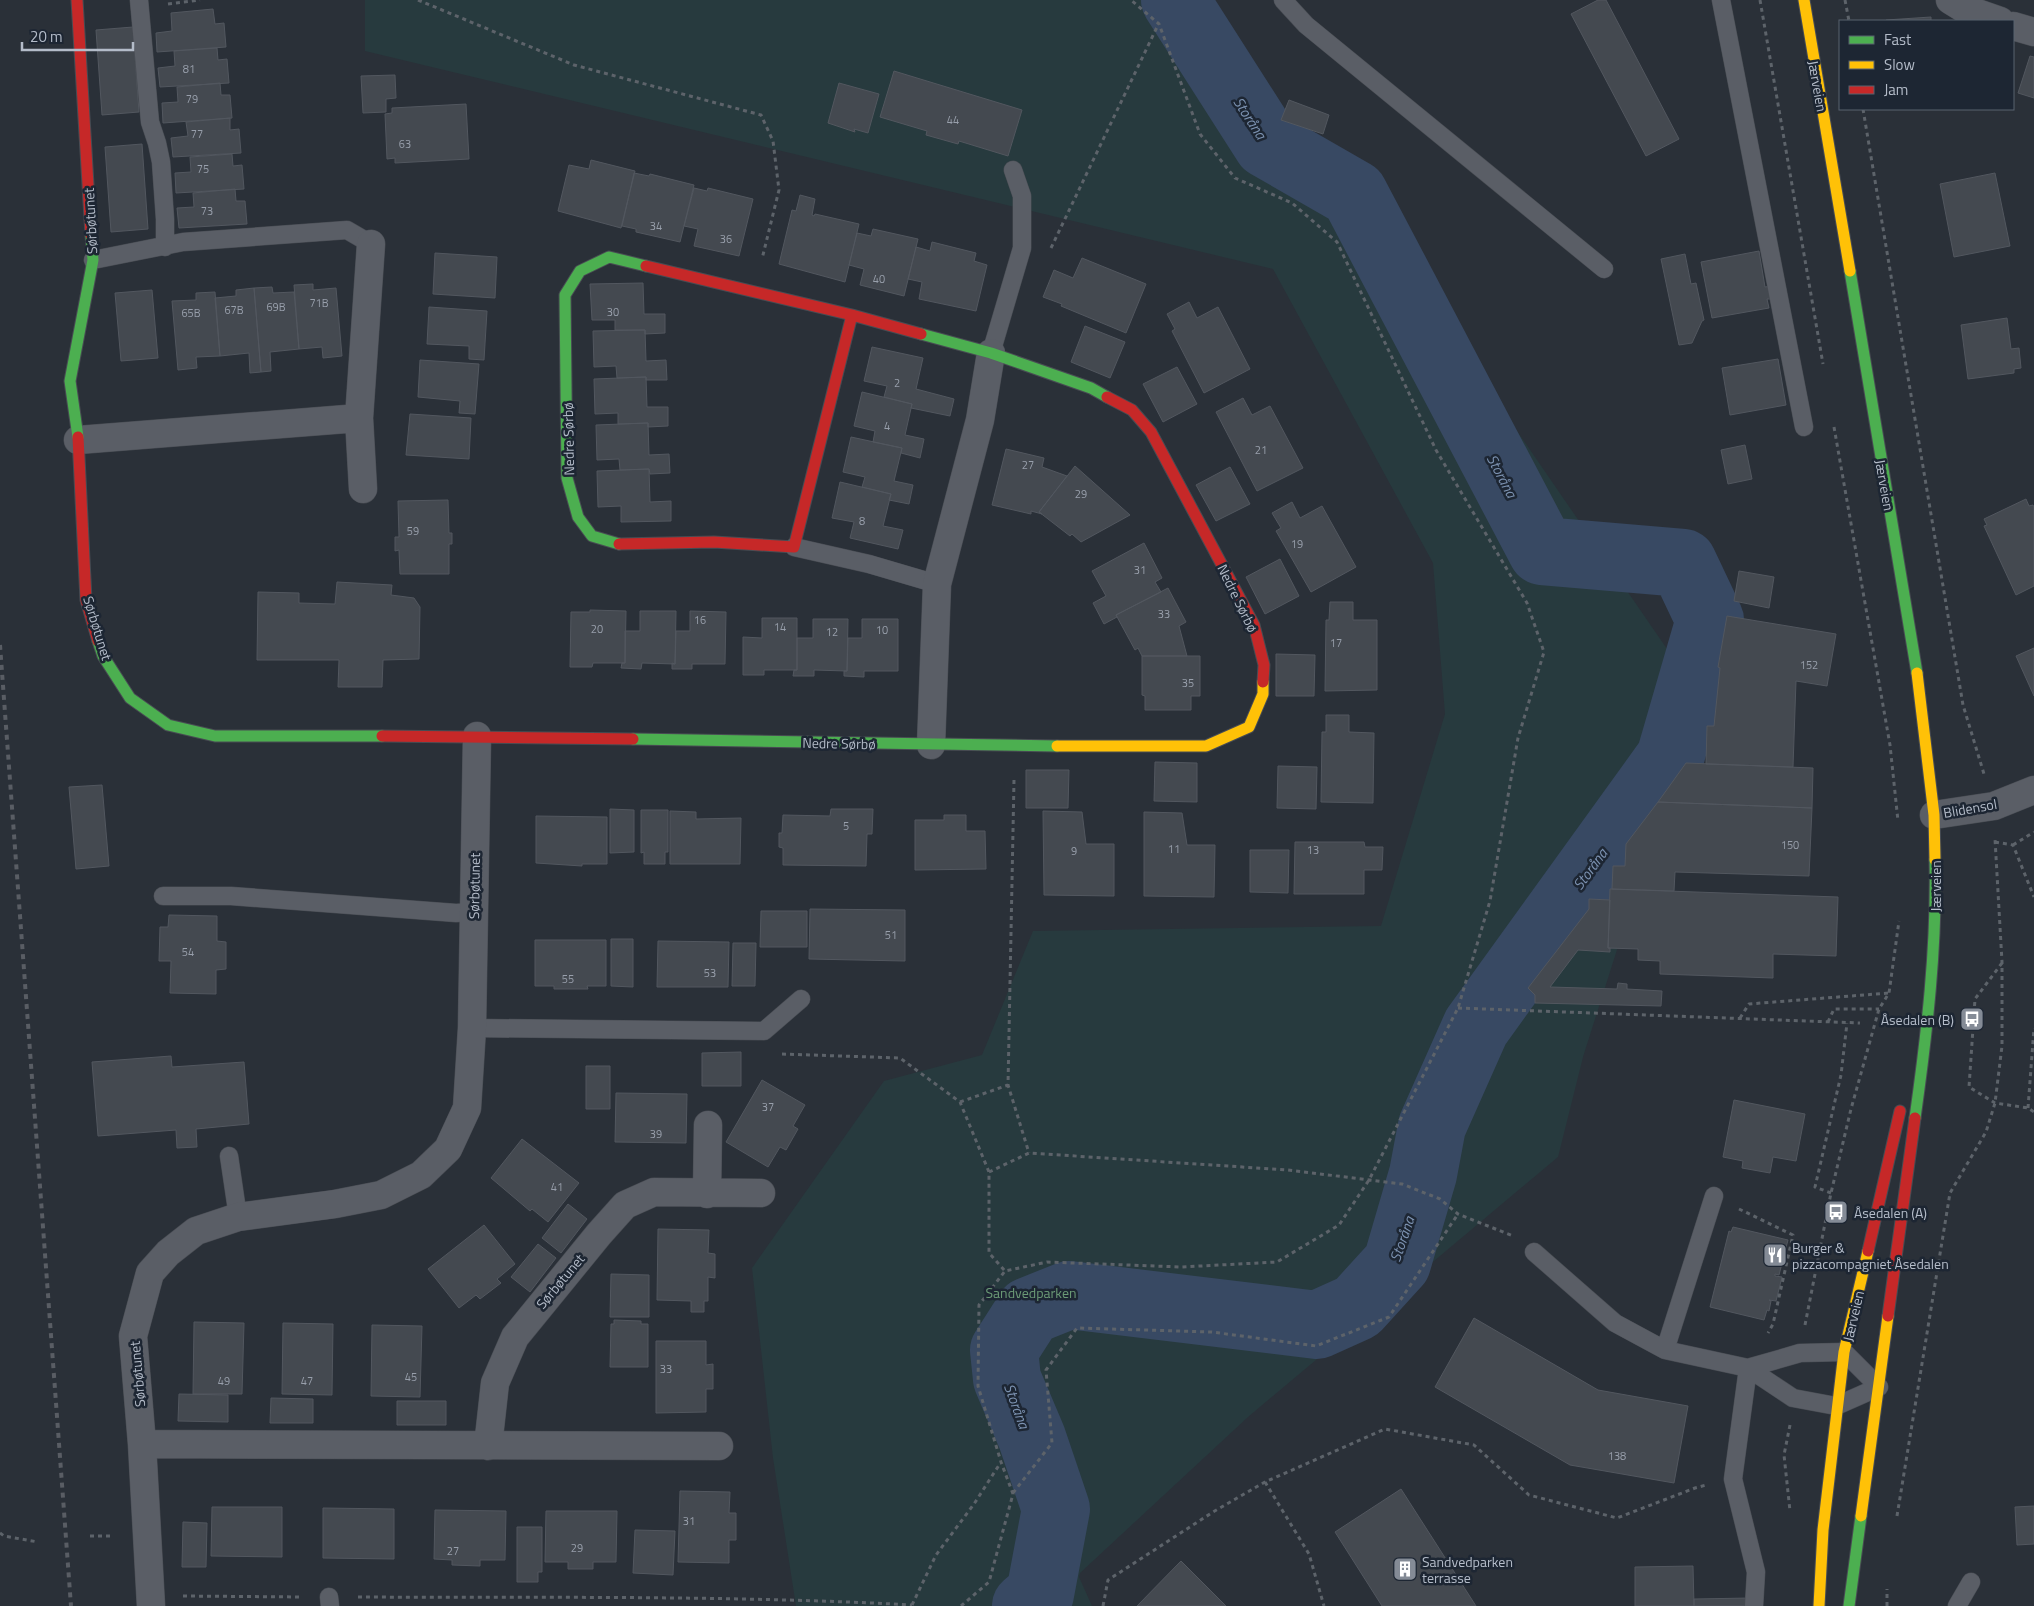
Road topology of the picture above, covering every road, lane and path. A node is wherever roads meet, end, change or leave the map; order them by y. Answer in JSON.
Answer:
{"nodes":[{"id":1,"x":77,"y":0,"type":"edge"},
{"id":2,"x":139,"y":0,"type":"edge"},
{"id":3,"x":418,"y":0,"type":"edge"},
{"id":4,"x":1131,"y":0,"type":"edge"},
{"id":5,"x":1283,"y":0,"type":"edge"},
{"id":6,"x":1721,"y":0,"type":"edge"},
{"id":7,"x":1760,"y":0,"type":"edge"},
{"id":8,"x":1804,"y":0,"type":"edge"},
{"id":9,"x":1845,"y":0,"type":"edge"},
{"id":10,"x":1950,"y":0,"type":"edge"},
{"id":11,"x":1848,"y":20,"type":"edge"},
{"id":12,"x":1997,"y":20,"type":"edge"},
{"id":13,"x":1159,"y":24,"type":"junction"},
{"id":14,"x":2014,"y":26,"type":"edge"},
{"id":15,"x":2034,"y":32,"type":"edge"},
{"id":16,"x":1013,"y":170,"type":"dead end"},
{"id":17,"x":371,"y":244,"type":"joint"},
{"id":18,"x":165,"y":247,"type":"junction"},
{"id":19,"x":1022,"y":248,"type":"junction"},
{"id":20,"x":93,"y":260,"type":"junction"},
{"id":21,"x":1604,"y":269,"type":"dead end"},
{"id":22,"x":754,"y":292,"type":"junction"},
{"id":23,"x":852,"y":315,"type":"junction"},
{"id":24,"x":991,"y":353,"type":"junction"},
{"id":25,"x":1825,"y":372,"type":"dead end"},
{"id":26,"x":359,"y":418,"type":"junction"},
{"id":27,"x":1833,"y":421,"type":"dead end"},
{"id":28,"x":1804,"y":428,"type":"dead end"},
{"id":29,"x":78,"y":440,"type":"junction"},
{"id":30,"x":363,"y":489,"type":"dead end"},
{"id":31,"x":794,"y":547,"type":"junction"},
{"id":32,"x":937,"y":584,"type":"junction"},
{"id":33,"x":477,"y":736,"type":"junction"},
{"id":34,"x":931,"y":745,"type":"junction"},
{"id":35,"x":1014,"y":746,"type":"junction"},
{"id":36,"x":2034,"y":790,"type":"edge"},
{"id":37,"x":1934,"y":815,"type":"junction"},
{"id":38,"x":1898,"y":822,"type":"dead end"},
{"id":39,"x":2034,"y":832,"type":"edge"},
{"id":40,"x":1995,"y":842,"type":"dead end"},
{"id":41,"x":2012,"y":845,"type":"junction"},
{"id":42,"x":163,"y":896,"type":"dead end"},
{"id":43,"x":2034,"y":897,"type":"edge"},
{"id":44,"x":473,"y":912,"type":"junction"},
{"id":45,"x":1900,"y":917,"type":"dead end"},
{"id":46,"x":2002,"y":962,"type":"dead end"},
{"id":47,"x":1932,"y":973,"type":"junction"},
{"id":48,"x":1889,"y":993,"type":"junction"},
{"id":49,"x":801,"y":999,"type":"dead end"},
{"id":50,"x":1458,"y":1008,"type":"junction"},
{"id":51,"x":1879,"y":1009,"type":"junction"},
{"id":52,"x":1740,"y":1018,"type":"junction"},
{"id":53,"x":1828,"y":1022,"type":"junction"},
{"id":54,"x":1847,"y":1023,"type":"junction"},
{"id":55,"x":1860,"y":1023,"type":"dead end"},
{"id":56,"x":472,"y":1028,"type":"junction"},
{"id":57,"x":2034,"y":1028,"type":"edge"},
{"id":58,"x":777,"y":1054,"type":"dead end"},
{"id":59,"x":1909,"y":1070,"type":"dead end"},
{"id":60,"x":1008,"y":1085,"type":"junction"},
{"id":61,"x":1903,"y":1100,"type":"dead end"},
{"id":62,"x":960,"y":1102,"type":"junction"},
{"id":63,"x":2028,"y":1108,"type":"junction"},
{"id":64,"x":2034,"y":1112,"type":"edge"},
{"id":65,"x":708,"y":1125,"type":"dead end"},
{"id":66,"x":1029,"y":1153,"type":"junction"},
{"id":67,"x":230,"y":1156,"type":"dead end"},
{"id":68,"x":989,"y":1172,"type":"junction"},
{"id":69,"x":1369,"y":1180,"type":"junction"},
{"id":70,"x":1831,"y":1192,"type":"junction"},
{"id":71,"x":761,"y":1193,"type":"dead end"},
{"id":72,"x":708,"y":1194,"type":"junction"},
{"id":73,"x":1714,"y":1196,"type":"joint"},
{"id":74,"x":1458,"y":1214,"type":"junction"},
{"id":75,"x":238,"y":1216,"type":"junction"},
{"id":76,"x":1534,"y":1252,"type":"joint"},
{"id":77,"x":1004,"y":1271,"type":"junction"},
{"id":78,"x":1804,"y":1330,"type":"dead end"},
{"id":79,"x":1665,"y":1350,"type":"junction"},
{"id":80,"x":1844,"y":1352,"type":"junction"},
{"id":81,"x":1748,"y":1368,"type":"junction"},
{"id":82,"x":1879,"y":1387,"type":"junction"},
{"id":83,"x":1836,"y":1406,"type":"junction"},
{"id":84,"x":1790,"y":1424,"type":"dead end"},
{"id":85,"x":142,"y":1444,"type":"junction"},
{"id":86,"x":488,"y":1446,"type":"junction"},
{"id":87,"x":719,"y":1446,"type":"dead end"},
{"id":88,"x":1001,"y":1462,"type":"junction"},
{"id":89,"x":1733,"y":1480,"type":"junction"},
{"id":90,"x":1265,"y":1482,"type":"junction"},
{"id":91,"x":1013,"y":1494,"type":"junction"},
{"id":92,"x":1790,"y":1514,"type":"dead end"},
{"id":93,"x":0,"y":1533,"type":"edge"},
{"id":94,"x":38,"y":1542,"type":"dead end"},
{"id":95,"x":1971,"y":1582,"type":"dead end"},
{"id":96,"x":150,"y":1601,"type":"edge"},
{"id":97,"x":329,"y":1602,"type":"edge"},
{"id":98,"x":913,"y":1605,"type":"edge"},
{"id":99,"x":961,"y":1606,"type":"edge"},
{"id":100,"x":1103,"y":1606,"type":"edge"},
{"id":101,"x":1324,"y":1606,"type":"edge"},
{"id":102,"x":1754,"y":1606,"type":"edge"},
{"id":103,"x":1819,"y":1606,"type":"edge"},
{"id":104,"x":1850,"y":1606,"type":"edge"},
{"id":105,"x":1957,"y":1606,"type":"edge"}],
"edges":[{"from":1,"to":20,"type":"street","name":"Sørbøtunet"},
{"from":2,"to":18,"type":"lane"},
{"from":3,"to":22,"type":"path"},
{"from":4,"to":13,"type":"path"},
{"from":5,"to":21,"type":"lane"},
{"from":6,"to":28,"type":"lane"},
{"from":7,"to":25,"type":"path"},
{"from":8,"to":37,"type":"street","name":"Jærveien"},
{"from":9,"to":11,"type":"path"},
{"from":10,"to":12,"type":"street"},
{"from":13,"to":19,"type":"path"},
{"from":13,"to":50,"type":"path"},
{"from":14,"to":15,"type":"street"},
{"from":16,"to":19,"type":"lane"},
{"from":17,"to":18,"type":"lane"},
{"from":17,"to":26,"type":"street"},
{"from":18,"to":20,"type":"lane"},
{"from":19,"to":24,"type":"lane"},
{"from":20,"to":29,"type":"street","name":"Sørbøtunet"},
{"from":22,"to":23,"type":"street","name":"Nedre Sørbø"},
{"from":22,"to":31,"type":"street","name":"Nedre Sørbø"},
{"from":23,"to":24,"type":"street","name":"Nedre Sørbø"},
{"from":23,"to":31,"type":"street"},
{"from":24,"to":32,"type":"street"},
{"from":24,"to":35,"type":"street","name":"Nedre Sørbø"},
{"from":26,"to":29,"type":"street"},
{"from":26,"to":30,"type":"street"},
{"from":27,"to":38,"type":"path"},
{"from":29,"to":33,"type":"street","name":"Sørbøtunet"},
{"from":31,"to":32,"type":"lane"},
{"from":32,"to":34,"type":"street"},
{"from":33,"to":34,"type":"street","name":"Nedre Sørbø"},
{"from":33,"to":44,"type":"street","name":"Sørbøtunet"},
{"from":34,"to":35,"type":"street","name":"Nedre Sørbø"},
{"from":35,"to":60,"type":"path"},
{"from":36,"to":37,"type":"street","name":"Blidensol"},
{"from":37,"to":47,"type":"street","name":"Jærveien"},
{"from":39,"to":41,"type":"path"},
{"from":40,"to":41,"type":"path"},
{"from":41,"to":43,"type":"path"},
{"from":42,"to":44,"type":"lane"},
{"from":44,"to":56,"type":"street","name":"Sørbøtunet"},
{"from":45,"to":48,"type":"path"},
{"from":46,"to":63,"type":"path"},
{"from":47,"to":59,"type":"street","name":"Jærveien"},
{"from":47,"to":82,"type":"street","name":"Jærveien"},
{"from":48,"to":51,"type":"path"},
{"from":48,"to":52,"type":"path"},
{"from":49,"to":56,"type":"lane"},
{"from":50,"to":52,"type":"path"},
{"from":50,"to":69,"type":"path"},
{"from":51,"to":53,"type":"path"},
{"from":51,"to":70,"type":"path"},
{"from":52,"to":53,"type":"path"},
{"from":53,"to":54,"type":"path"},
{"from":54,"to":55,"type":"path"},
{"from":54,"to":70,"type":"path"},
{"from":56,"to":75,"type":"street","name":"Sørbøtunet"},
{"from":57,"to":63,"type":"path"},
{"from":58,"to":62,"type":"path"},
{"from":60,"to":62,"type":"path"},
{"from":60,"to":66,"type":"path"},
{"from":61,"to":80,"type":"street","name":"Jærveien"},
{"from":62,"to":68,"type":"path"},
{"from":63,"to":64,"type":"path"},
{"from":65,"to":72,"type":"street"},
{"from":66,"to":68,"type":"path"},
{"from":66,"to":69,"type":"path"},
{"from":67,"to":75,"type":"lane"},
{"from":68,"to":77,"type":"path"},
{"from":69,"to":74,"type":"path"},
{"from":69,"to":77,"type":"path"},
{"from":70,"to":78,"type":"path"},
{"from":71,"to":72,"type":"street","name":"Sørbøtunet"},
{"from":72,"to":86,"type":"street","name":"Sørbøtunet"},
{"from":73,"to":79,"type":"lane"},
{"from":73,"to":81,"type":"path"},
{"from":74,"to":76,"type":"path"},
{"from":74,"to":91,"type":"path"},
{"from":75,"to":85,"type":"street","name":"Sørbøtunet"},
{"from":76,"to":79,"type":"lane"},
{"from":77,"to":88,"type":"path"},
{"from":79,"to":81,"type":"lane"},
{"from":80,"to":81,"type":"lane"},
{"from":80,"to":82,"type":"lane"},
{"from":80,"to":83,"type":"street","name":"Jærveien"},
{"from":81,"to":83,"type":"lane"},
{"from":81,"to":89,"type":"lane"},
{"from":82,"to":83,"type":"lane"},
{"from":82,"to":104,"type":"street","name":"Jærveien"},
{"from":83,"to":103,"type":"street","name":"Jærveien"},
{"from":84,"to":92,"type":"path"},
{"from":85,"to":86,"type":"street"},
{"from":85,"to":96,"type":"street","name":"Sørbøtunet"},
{"from":86,"to":87,"type":"street"},
{"from":88,"to":91,"type":"path"},
{"from":88,"to":98,"type":"path"},
{"from":89,"to":90,"type":"path"},
{"from":89,"to":102,"type":"lane"},
{"from":90,"to":100,"type":"path"},
{"from":90,"to":101,"type":"path"},
{"from":91,"to":99,"type":"path"},
{"from":93,"to":94,"type":"path"},
{"from":95,"to":105,"type":"lane"},
{"from":96,"to":97,"type":"path"},
{"from":97,"to":98,"type":"path"}]}
